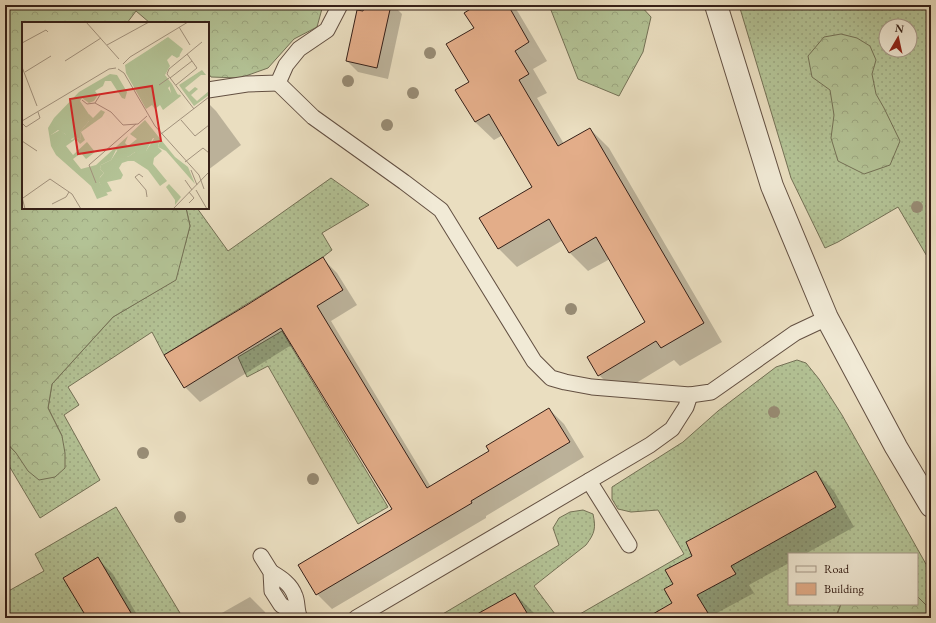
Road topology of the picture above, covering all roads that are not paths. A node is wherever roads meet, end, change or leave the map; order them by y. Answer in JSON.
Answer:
{"nodes":[{"id":1,"x":340,"y":5,"type":"edge"},
{"id":2,"x":716,"y":5,"type":"edge"},
{"id":3,"x":278,"y":84,"type":"junction"},
{"id":4,"x":209,"y":90,"type":"edge"},
{"id":5,"x":827,"y":318,"type":"junction"},
{"id":6,"x":690,"y":395,"type":"junction"},
{"id":7,"x":589,"y":481,"type":"junction"},
{"id":8,"x":931,"y":506,"type":"edge"},
{"id":9,"x":629,"y":545,"type":"dead end"},
{"id":10,"x":260,"y":556,"type":"dead end"},
{"id":11,"x":299,"y":616,"type":"edge"},
{"id":12,"x":356,"y":618,"type":"edge"}],
"edges":[{"from":1,"to":3,"type":"lane"},
{"from":2,"to":5,"type":"street"},
{"from":3,"to":4,"type":"lane"},
{"from":3,"to":6,"type":"lane"},
{"from":5,"to":6,"type":"lane"},
{"from":5,"to":8,"type":"street"},
{"from":6,"to":7,"type":"lane"},
{"from":7,"to":9,"type":"lane"},
{"from":7,"to":12,"type":"lane"},
{"from":10,"to":11,"type":"lane"}]}
